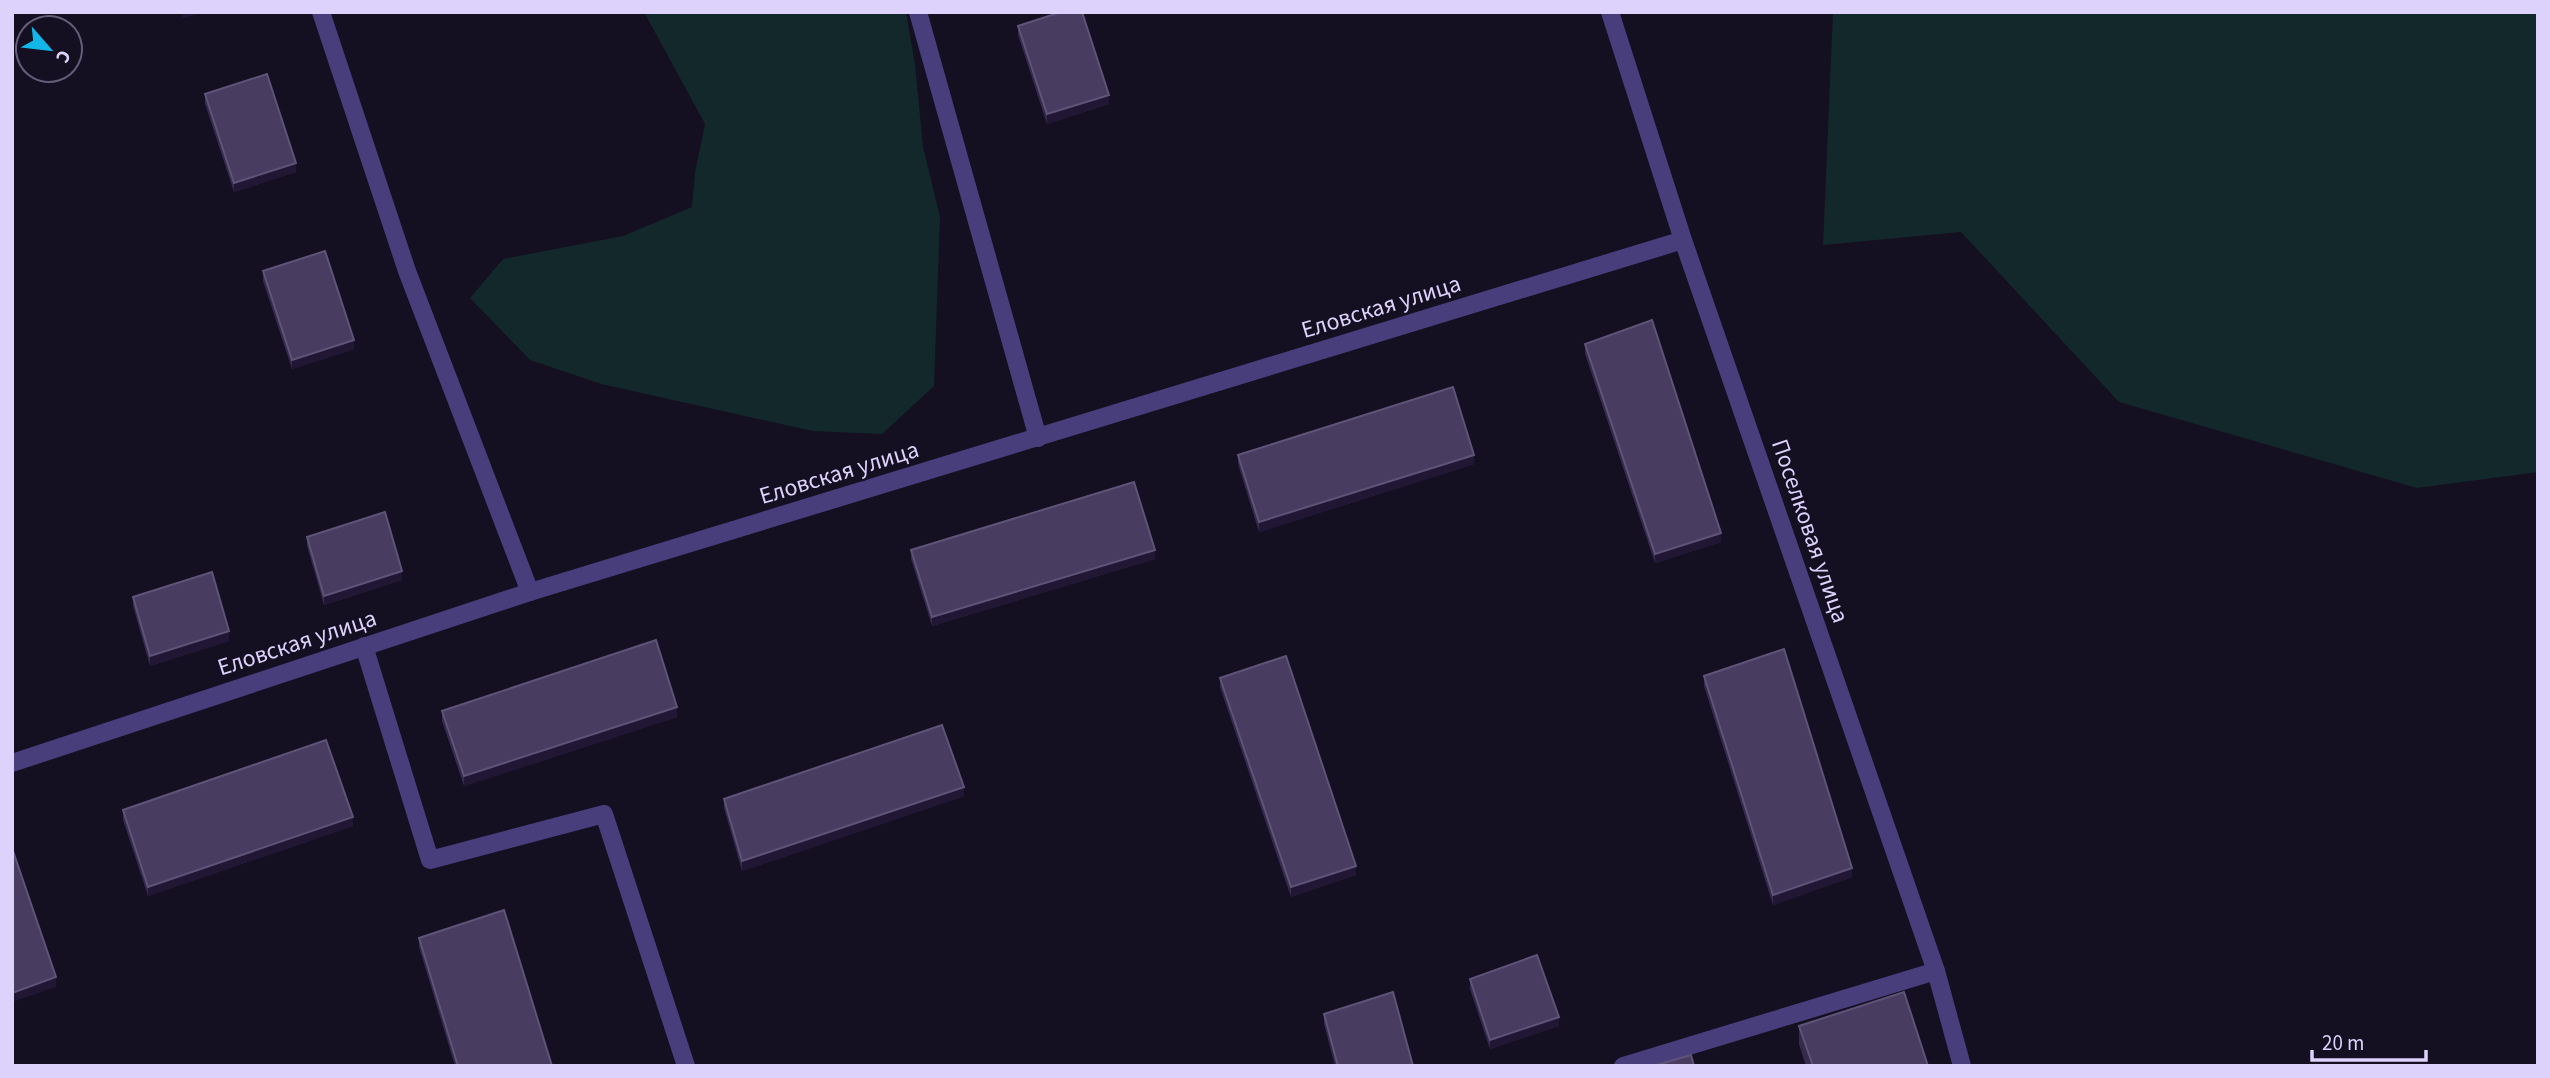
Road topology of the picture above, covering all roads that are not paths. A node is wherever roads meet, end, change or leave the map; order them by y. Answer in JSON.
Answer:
{"nodes":[{"id":1,"x":321,"y":12,"type":"edge"},
{"id":2,"x":918,"y":12,"type":"edge"},
{"id":3,"x":1610,"y":12,"type":"edge"},
{"id":4,"x":1683,"y":240,"type":"junction"},
{"id":5,"x":1038,"y":438,"type":"junction"},
{"id":6,"x":530,"y":592,"type":"junction"},
{"id":7,"x":364,"y":646,"type":"junction"},
{"id":8,"x":12,"y":763,"type":"edge"},
{"id":9,"x":1936,"y":971,"type":"junction"},
{"id":10,"x":686,"y":1066,"type":"edge"},
{"id":11,"x":1623,"y":1066,"type":"edge"},
{"id":12,"x":1962,"y":1066,"type":"edge"}],
"edges":[{"from":1,"to":6,"type":"street"},
{"from":2,"to":5,"type":"street"},
{"from":3,"to":4,"type":"street","name":"Поселковая улица"},
{"from":4,"to":5,"type":"street","name":"Еловская улица"},
{"from":4,"to":9,"type":"street","name":"Поселковая улица"},
{"from":5,"to":6,"type":"street","name":"Еловская улица"},
{"from":6,"to":7,"type":"street","name":"Еловская улица"},
{"from":7,"to":8,"type":"street","name":"Еловская улица"},
{"from":7,"to":10,"type":"street"},
{"from":9,"to":11,"type":"street"},
{"from":9,"to":12,"type":"street","name":"Поселковая улица"}]}
